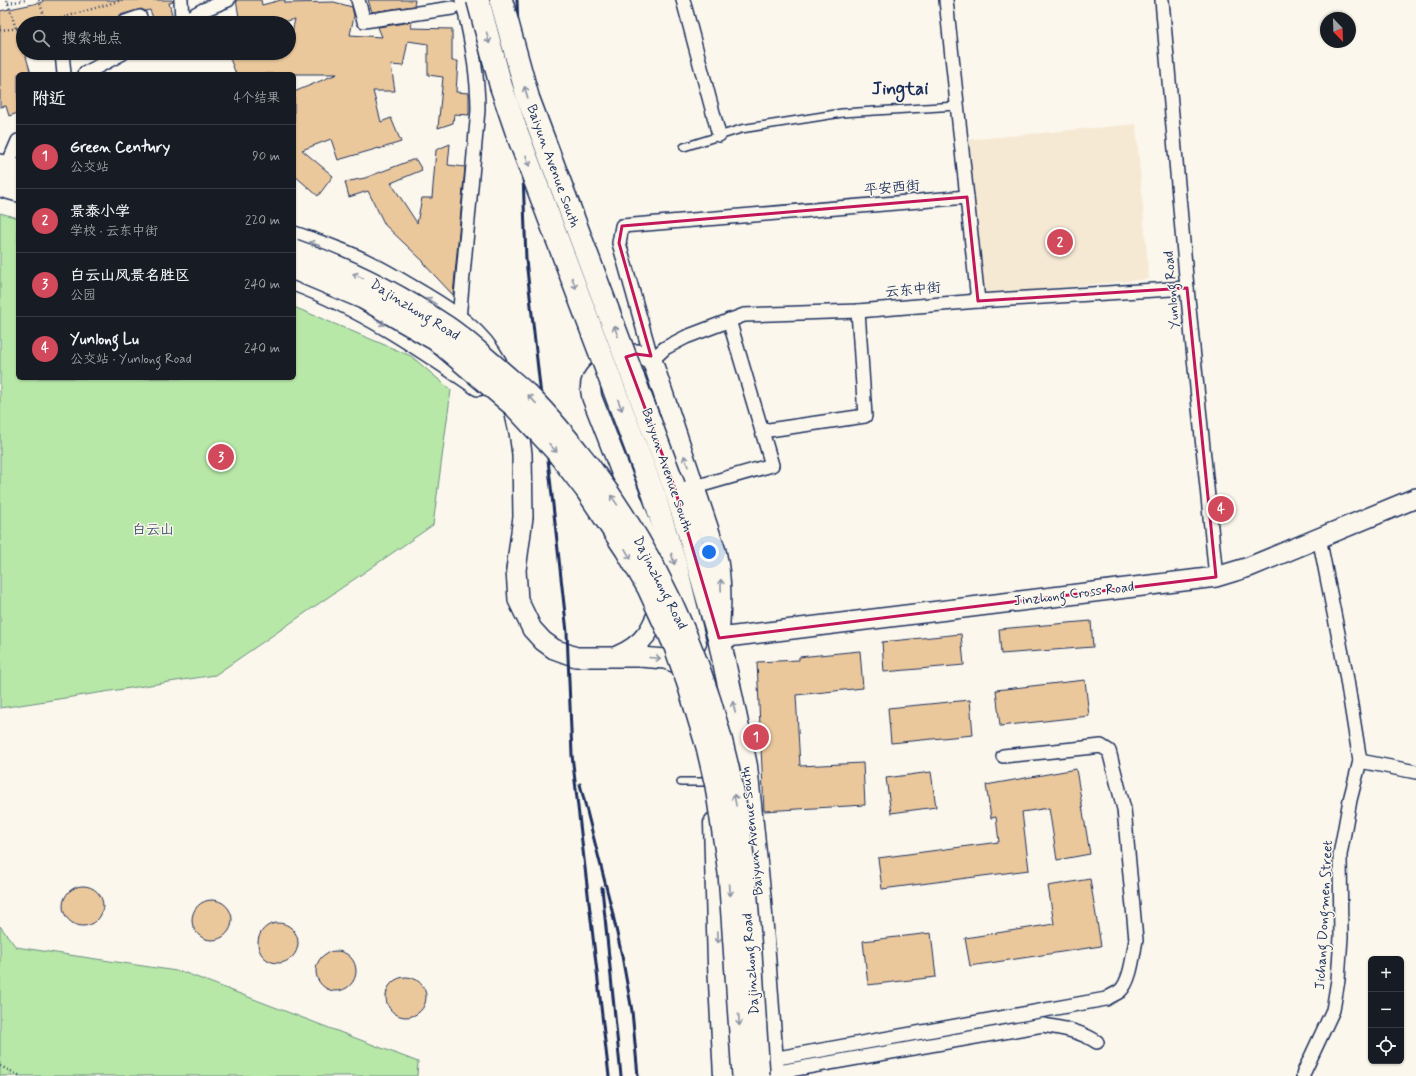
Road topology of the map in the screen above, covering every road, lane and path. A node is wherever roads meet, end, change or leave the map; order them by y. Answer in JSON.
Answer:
{"nodes":[{"id":1,"x":26,"y":0,"type":"edge"},
{"id":2,"x":39,"y":0,"type":"edge"},
{"id":3,"x":122,"y":0,"type":"edge"},
{"id":4,"x":181,"y":0,"type":"edge"},
{"id":5,"x":228,"y":0,"type":"edge"},
{"id":6,"x":358,"y":0,"type":"edge"},
{"id":7,"x":478,"y":0,"type":"edge"},
{"id":8,"x":501,"y":0,"type":"edge"},
{"id":9,"x":683,"y":0,"type":"edge"},
{"id":10,"x":946,"y":0,"type":"edge"},
{"id":11,"x":1162,"y":0,"type":"edge"},
{"id":12,"x":7,"y":2,"type":"edge"},
{"id":13,"x":457,"y":4,"type":"edge"},
{"id":14,"x":43,"y":16,"type":"edge"},
{"id":15,"x":68,"y":16,"type":"edge"},
{"id":16,"x":181,"y":16,"type":"edge"},
{"id":17,"x":192,"y":16,"type":"edge"},
{"id":18,"x":0,"y":30,"type":"edge"},
{"id":19,"x":16,"y":30,"type":"joint"},
{"id":20,"x":63,"y":60,"type":"edge"},
{"id":21,"x":110,"y":60,"type":"edge"},
{"id":22,"x":64,"y":72,"type":"edge"},
{"id":23,"x":88,"y":72,"type":"edge"},
{"id":24,"x":957,"y":106,"type":"junction"},
{"id":25,"x":719,"y":135,"type":"junction"},
{"id":26,"x":16,"y":146,"type":"edge"},
{"id":27,"x":684,"y":147,"type":"dead end"},
{"id":28,"x":9,"y":164,"type":"edge"},
{"id":29,"x":0,"y":186,"type":"edge"},
{"id":30,"x":16,"y":190,"type":"edge"},
{"id":31,"x":0,"y":194,"type":"edge"},
{"id":32,"x":967,"y":198,"type":"junction"},
{"id":33,"x":16,"y":201,"type":"edge"},
{"id":34,"x":296,"y":237,"type":"edge"},
{"id":35,"x":296,"y":251,"type":"edge"},
{"id":36,"x":296,"y":270,"type":"edge"},
{"id":37,"x":296,"y":282,"type":"edge"},
{"id":38,"x":1188,"y":288,"type":"junction"},
{"id":39,"x":978,"y":301,"type":"junction"},
{"id":40,"x":858,"y":311,"type":"junction"},
{"id":41,"x":459,"y":319,"type":"junction"},
{"id":42,"x":730,"y":320,"type":"junction"},
{"id":43,"x":652,"y":360,"type":"junction"},
{"id":44,"x":762,"y":431,"type":"junction"},
{"id":45,"x":520,"y":432,"type":"junction"},
{"id":46,"x":685,"y":486,"type":"junction"},
{"id":47,"x":1416,"y":498,"type":"edge"},
{"id":48,"x":1319,"y":537,"type":"junction"},
{"id":49,"x":1216,"y":577,"type":"junction"},
{"id":50,"x":667,"y":590,"type":"junction"},
{"id":51,"x":719,"y":638,"type":"junction"},
{"id":52,"x":616,"y":657,"type":"junction"},
{"id":53,"x":704,"y":689,"type":"junction"},
{"id":54,"x":1003,"y":756,"type":"dead end"},
{"id":55,"x":1360,"y":761,"type":"junction"},
{"id":56,"x":1416,"y":772,"type":"edge"},
{"id":57,"x":681,"y":782,"type":"dead end"},
{"id":58,"x":713,"y":782,"type":"junction"},
{"id":59,"x":1097,"y":1042,"type":"dead end"},
{"id":60,"x":0,"y":1066,"type":"edge"},
{"id":61,"x":769,"y":1071,"type":"edge"},
{"id":62,"x":21,"y":1076,"type":"edge"},
{"id":63,"x":725,"y":1076,"type":"edge"},
{"id":64,"x":743,"y":1076,"type":"edge"},
{"id":65,"x":1303,"y":1076,"type":"edge"}],
"edges":[{"from":1,"to":12,"type":"path"},
{"from":2,"to":14,"type":"path"},
{"from":3,"to":15,"type":"path"},
{"from":4,"to":16,"type":"street"},
{"from":5,"to":17,"type":"street"},
{"from":6,"to":13,"type":"street"},
{"from":7,"to":53,"type":"highway","name":"Baiyun Avenue South","one_way":true,"bridge":true},
{"from":46,"to":8,"type":"highway","name":"Baiyun Avenue South","one_way":true,"bridge":true},
{"from":9,"to":25,"type":"street"},
{"from":10,"to":24,"type":"street"},
{"from":11,"to":38,"type":"street","name":"Yunlong Road"},
{"from":12,"to":19,"type":"path"},
{"from":13,"to":41,"type":"street"},
{"from":18,"to":19,"type":"path"},
{"from":20,"to":22,"type":"street"},
{"from":21,"to":23,"type":"street"},
{"from":24,"to":25,"type":"lane"},
{"from":24,"to":32,"type":"street"},
{"from":25,"to":27,"type":"lane"},
{"from":26,"to":28,"type":"street"},
{"from":29,"to":30,"type":"main road"},
{"from":31,"to":33,"type":"street"},
{"from":32,"to":39,"type":"street"},
{"from":32,"to":43,"type":"street","name":"平安西街"},
{"from":41,"to":34,"type":"street","one_way":true},
{"from":61,"to":35,"type":"main road","name":"Dajinzhong Road","one_way":true,"bridge":true},
{"from":36,"to":64,"type":"main road","name":"Dajinzhong Road","one_way":true,"bridge":true},
{"from":37,"to":45,"type":"street","one_way":true},
{"from":38,"to":39,"type":"street","name":"云东中街"},
{"from":38,"to":49,"type":"street","name":"Yunlong Road"},
{"from":39,"to":40,"type":"street","name":"云东中街"},
{"from":40,"to":42,"type":"street","name":"云东中街"},
{"from":40,"to":44,"type":"street"},
{"from":41,"to":45,"type":"street"},
{"from":42,"to":43,"type":"street","name":"云东中街"},
{"from":42,"to":44,"type":"street"},
{"from":46,"to":43,"type":"street","one_way":true},
{"from":43,"to":50,"type":"street"},
{"from":44,"to":46,"type":"street"},
{"from":45,"to":52,"type":"street"},
{"from":51,"to":46,"type":"highway","name":"Baiyun Avenue South","one_way":true},
{"from":47,"to":48,"type":"street","name":"Jinzhong Cross Road"},
{"from":48,"to":49,"type":"street","name":"Jinzhong Cross Road"},
{"from":48,"to":55,"type":"street","name":"Jichang Dongmen Street"},
{"from":49,"to":51,"type":"street","name":"Jinzhong Cross Road"},
{"from":50,"to":52,"type":"street"},
{"from":50,"to":53,"type":"street"},
{"from":61,"to":51,"type":"highway","name":"Baiyun Avenue South","one_way":true},
{"from":52,"to":53,"type":"street","one_way":true},
{"from":53,"to":58,"type":"highway","name":"Baiyun Avenue South"},
{"from":54,"to":61,"type":"street"},
{"from":55,"to":56,"type":"street"},
{"from":55,"to":65,"type":"street","name":"Jichang Dongmen Street"},
{"from":57,"to":58,"type":"lane"},
{"from":58,"to":63,"type":"highway","name":"Baiyun Avenue South","one_way":true},
{"from":59,"to":61,"type":"street"},
{"from":60,"to":62,"type":"path"}]}
